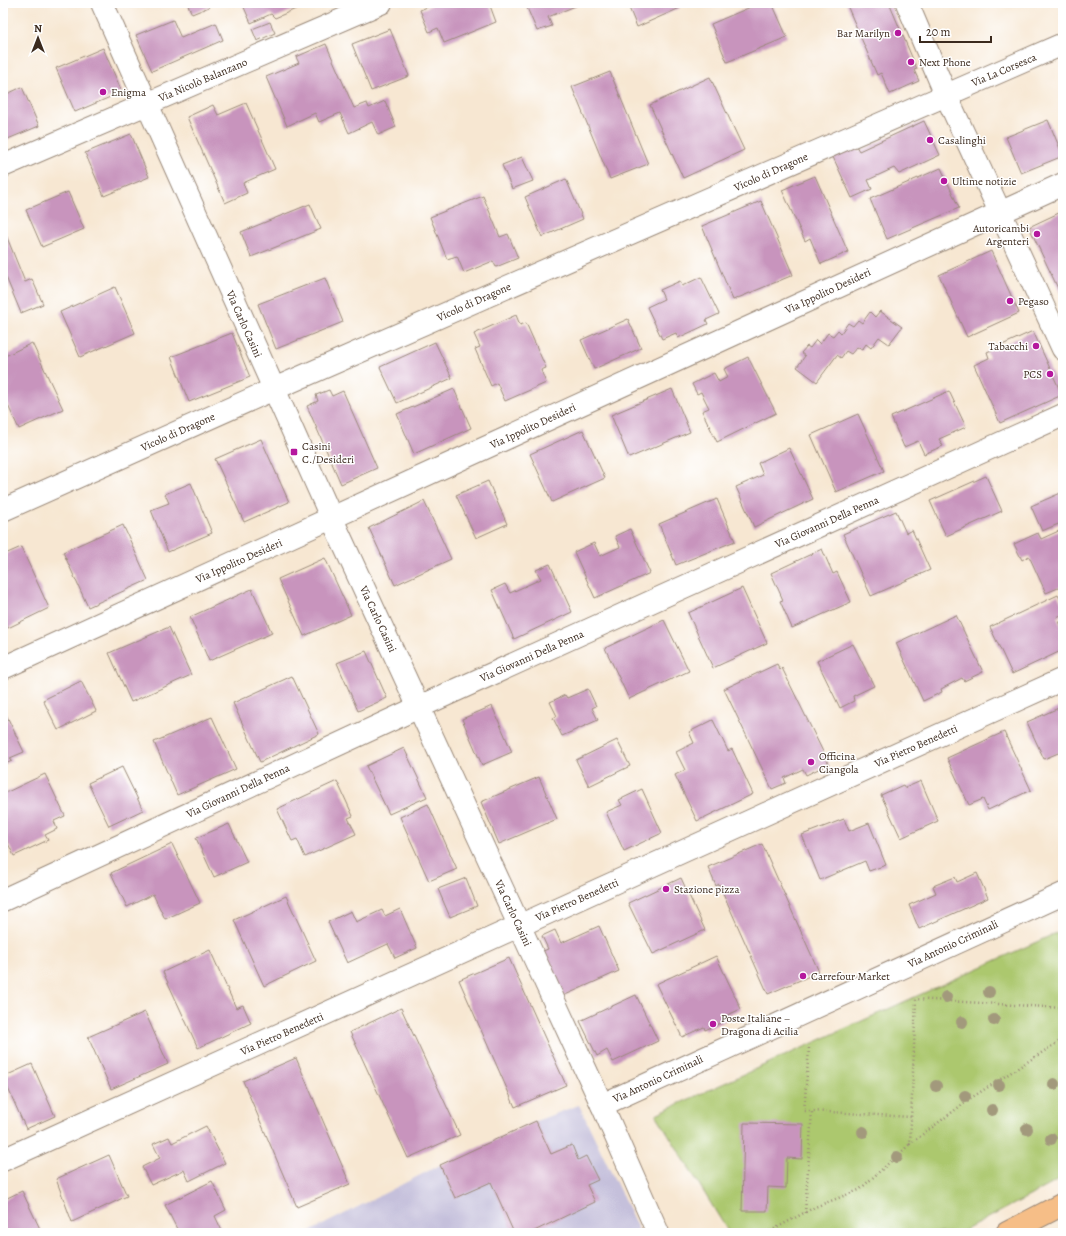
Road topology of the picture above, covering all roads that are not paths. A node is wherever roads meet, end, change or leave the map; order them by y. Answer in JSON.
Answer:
{"nodes":[{"id":1,"x":102,"y":3,"type":"edge"},
{"id":2,"x":382,"y":3,"type":"edge"},
{"id":3,"x":907,"y":3,"type":"edge"},
{"id":4,"x":1063,"y":44,"type":"edge"},
{"id":5,"x":946,"y":95,"type":"junction"},
{"id":6,"x":147,"y":104,"type":"junction"},
{"id":7,"x":3,"y":166,"type":"edge"},
{"id":8,"x":1063,"y":184,"type":"edge"},
{"id":9,"x":1000,"y":212,"type":"junction"},
{"id":10,"x":1063,"y":349,"type":"edge"},
{"id":11,"x":274,"y":390,"type":"junction"},
{"id":12,"x":1063,"y":415,"type":"edge"},
{"id":13,"x":3,"y":510,"type":"edge"},
{"id":14,"x":332,"y":519,"type":"junction"},
{"id":15,"x":3,"y":668,"type":"edge"},
{"id":16,"x":1063,"y":679,"type":"edge"},
{"id":17,"x":420,"y":707,"type":"junction"},
{"id":18,"x":1063,"y":894,"type":"edge"},
{"id":19,"x":3,"y":900,"type":"edge"},
{"id":20,"x":519,"y":926,"type":"junction"},
{"id":21,"x":602,"y":1105,"type":"junction"},
{"id":22,"x":3,"y":1160,"type":"edge"},
{"id":23,"x":1063,"y":1204,"type":"edge"},
{"id":24,"x":658,"y":1233,"type":"edge"},
{"id":25,"x":1007,"y":1233,"type":"edge"}],
"edges":[{"from":1,"to":6,"type":"street","name":"Via Carlo Casini"},
{"from":2,"to":6,"type":"street","name":"Via Nicolò Balanzano"},
{"from":3,"to":5,"type":"street"},
{"from":4,"to":5,"type":"street","name":"Via La Corsesca"},
{"from":5,"to":9,"type":"street"},
{"from":5,"to":11,"type":"street","name":"Vicolo di Dragone"},
{"from":6,"to":7,"type":"street","name":"Via Nicolò Balanzano"},
{"from":6,"to":11,"type":"street","name":"Via Carlo Casini"},
{"from":8,"to":9,"type":"street","name":"Via Ippolito Desideri"},
{"from":9,"to":10,"type":"street"},
{"from":9,"to":14,"type":"street","name":"Via Ippolito Desideri"},
{"from":11,"to":13,"type":"street","name":"Vicolo di Dragone"},
{"from":11,"to":14,"type":"street","name":"Via Carlo Casini"},
{"from":12,"to":17,"type":"street","name":"Via Giovanni Della Penna"},
{"from":14,"to":15,"type":"street","name":"Via Ippolito Desideri"},
{"from":14,"to":17,"type":"street","name":"Via Carlo Casini"},
{"from":16,"to":20,"type":"street","name":"Via Pietro Benedetti"},
{"from":17,"to":19,"type":"street","name":"Via Giovanni Della Penna"},
{"from":17,"to":20,"type":"street","name":"Via Carlo Casini"},
{"from":18,"to":21,"type":"street","name":"Via Antonio Criminali"},
{"from":20,"to":21,"type":"street","name":"Via Carlo Casini"},
{"from":20,"to":22,"type":"street","name":"Via Pietro Benedetti"},
{"from":21,"to":24,"type":"street","name":"Via Carlo Casini"},
{"from":23,"to":25,"type":"main road"}]}
